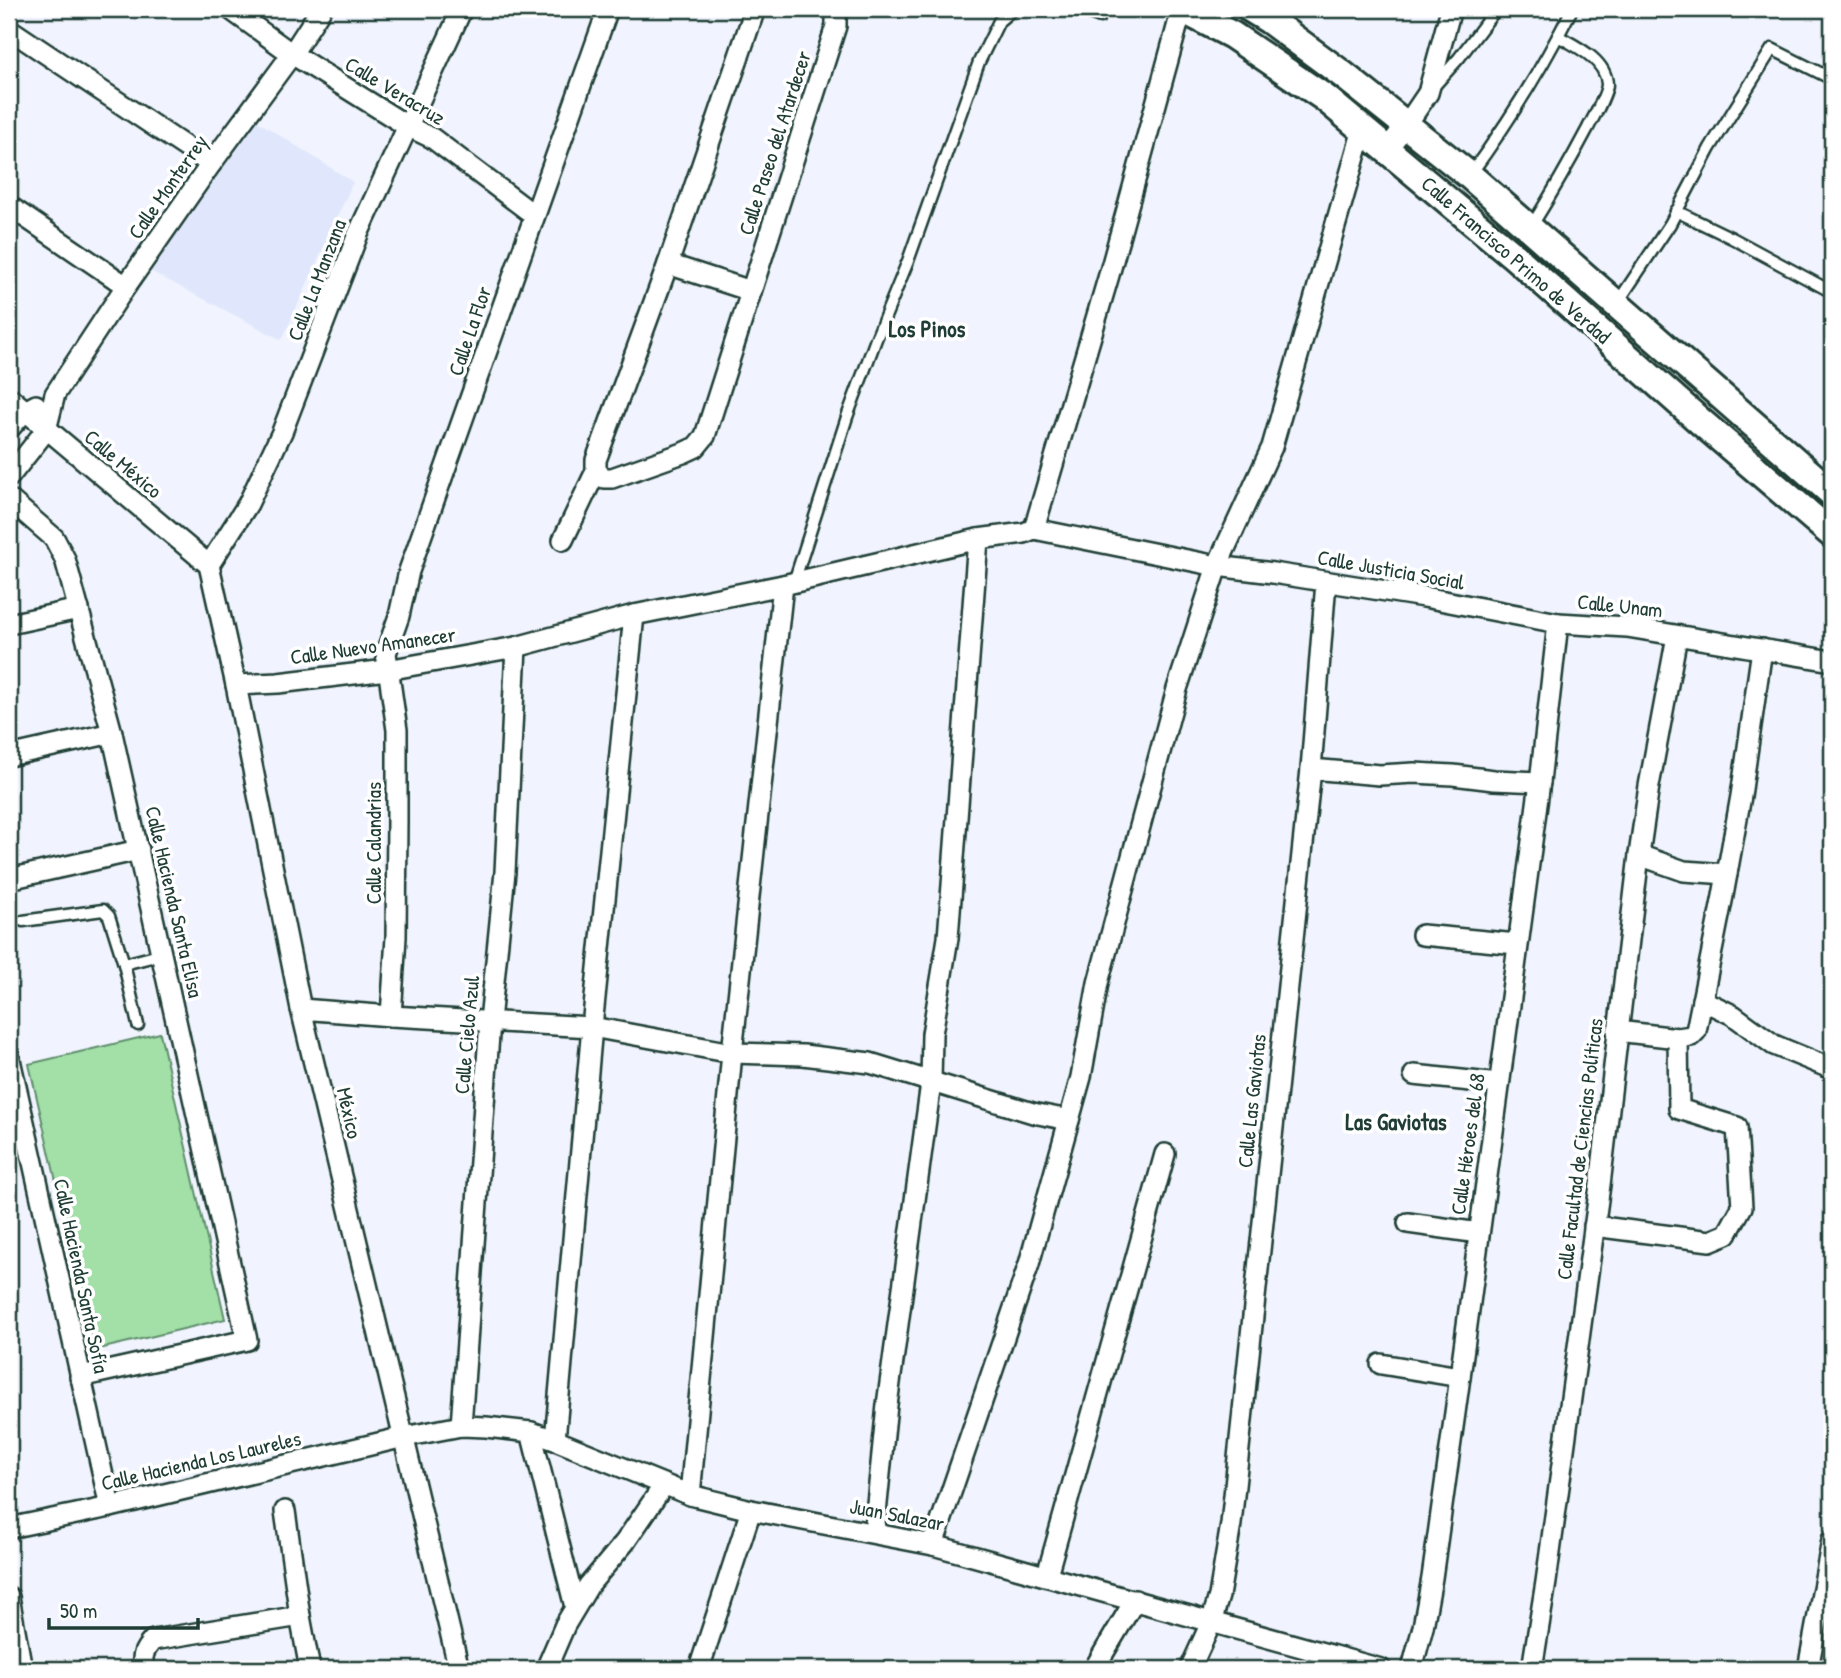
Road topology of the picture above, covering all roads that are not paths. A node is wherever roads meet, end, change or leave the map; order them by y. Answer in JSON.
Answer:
{"nodes":[{"id":1,"x":230,"y":9,"type":"edge"},
{"id":2,"x":321,"y":9,"type":"edge"},
{"id":3,"x":462,"y":9,"type":"edge"},
{"id":4,"x":608,"y":9,"type":"edge"},
{"id":5,"x":755,"y":9,"type":"edge"},
{"id":6,"x":836,"y":9,"type":"edge"},
{"id":7,"x":1013,"y":9,"type":"edge"},
{"id":8,"x":1078,"y":9,"type":"edge"},
{"id":9,"x":1182,"y":9,"type":"edge"},
{"id":10,"x":1251,"y":9,"type":"edge"},
{"id":11,"x":1451,"y":9,"type":"edge"},
{"id":12,"x":1496,"y":9,"type":"edge"},
{"id":13,"x":1572,"y":9,"type":"edge"},
{"id":14,"x":1100,"y":17,"type":"dead end"},
{"id":15,"x":9,"y":29,"type":"edge"},
{"id":16,"x":1559,"y":36,"type":"junction"},
{"id":17,"x":292,"y":54,"type":"junction"},
{"id":18,"x":1832,"y":79,"type":"edge"},
{"id":19,"x":1428,"y":93,"type":"junction"},
{"id":20,"x":1407,"y":124,"type":"junction"},
{"id":21,"x":407,"y":126,"type":"junction"},
{"id":22,"x":1363,"y":129,"type":"junction"},
{"id":23,"x":1387,"y":149,"type":"junction"},
{"id":24,"x":211,"y":164,"type":"junction"},
{"id":25,"x":1470,"y":176,"type":"junction"},
{"id":26,"x":9,"y":206,"type":"edge"},
{"id":27,"x":1676,"y":211,"type":"junction"},
{"id":28,"x":534,"y":215,"type":"junction"},
{"id":29,"x":1530,"y":230,"type":"junction"},
{"id":30,"x":668,"y":264,"type":"junction"},
{"id":31,"x":126,"y":286,"type":"junction"},
{"id":32,"x":751,"y":291,"type":"junction"},
{"id":33,"x":1832,"y":292,"type":"edge"},
{"id":34,"x":1616,"y":305,"type":"junction"},
{"id":35,"x":55,"y":394,"type":"junction"},
{"id":36,"x":9,"y":397,"type":"edge"},
{"id":37,"x":25,"y":411,"type":"junction"},
{"id":38,"x":9,"y":429,"type":"edge"},
{"id":39,"x":46,"y":430,"type":"junction"},
{"id":40,"x":596,"y":471,"type":"junction"},
{"id":41,"x":9,"y":477,"type":"edge"},
{"id":42,"x":1832,"y":493,"type":"edge"},
{"id":43,"x":9,"y":499,"type":"edge"},
{"id":44,"x":1034,"y":529,"type":"junction"},
{"id":45,"x":1832,"y":534,"type":"edge"},
{"id":46,"x":978,"y":539,"type":"junction"},
{"id":47,"x":563,"y":540,"type":"dead end"},
{"id":48,"x":209,"y":565,"type":"junction"},
{"id":49,"x":1217,"y":566,"type":"junction"},
{"id":50,"x":1326,"y":582,"type":"junction"},
{"id":51,"x":788,"y":583,"type":"junction"},
{"id":52,"x":79,"y":609,"type":"junction"},
{"id":53,"x":634,"y":615,"type":"junction"},
{"id":54,"x":1558,"y":623,"type":"junction"},
{"id":55,"x":9,"y":624,"type":"edge"},
{"id":56,"x":1677,"y":636,"type":"junction"},
{"id":57,"x":516,"y":647,"type":"junction"},
{"id":58,"x":1762,"y":649,"type":"junction"},
{"id":59,"x":1832,"y":661,"type":"edge"},
{"id":60,"x":387,"y":670,"type":"junction"},
{"id":61,"x":236,"y":685,"type":"junction"},
{"id":62,"x":112,"y":733,"type":"junction"},
{"id":63,"x":9,"y":756,"type":"edge"},
{"id":64,"x":1311,"y":769,"type":"junction"},
{"id":65,"x":1540,"y":782,"type":"junction"},
{"id":66,"x":139,"y":850,"type":"junction"},
{"id":67,"x":1639,"y":855,"type":"junction"},
{"id":68,"x":1727,"y":874,"type":"junction"},
{"id":69,"x":9,"y":879,"type":"edge"},
{"id":70,"x":23,"y":921,"type":"dead end"},
{"id":71,"x":1422,"y":935,"type":"dead end"},
{"id":72,"x":1517,"y":944,"type":"junction"},
{"id":73,"x":163,"y":954,"type":"junction"},
{"id":74,"x":124,"y":964,"type":"junction"},
{"id":75,"x":1702,"y":1000,"type":"junction"},
{"id":76,"x":301,"y":1009,"type":"junction"},
{"id":77,"x":391,"y":1016,"type":"junction"},
{"id":78,"x":490,"y":1021,"type":"junction"},
{"id":79,"x":138,"y":1026,"type":"dead end"},
{"id":80,"x":592,"y":1027,"type":"junction"},
{"id":81,"x":1617,"y":1031,"type":"junction"},
{"id":82,"x":1678,"y":1038,"type":"junction"},
{"id":83,"x":732,"y":1053,"type":"junction"},
{"id":84,"x":9,"y":1055,"type":"edge"},
{"id":85,"x":1832,"y":1069,"type":"edge"},
{"id":86,"x":1413,"y":1075,"type":"dead end"},
{"id":87,"x":931,"y":1083,"type":"junction"},
{"id":88,"x":1499,"y":1084,"type":"junction"},
{"id":89,"x":1069,"y":1119,"type":"junction"},
{"id":90,"x":1165,"y":1154,"type":"dead end"},
{"id":91,"x":1408,"y":1223,"type":"dead end"},
{"id":92,"x":1594,"y":1226,"type":"junction"},
{"id":93,"x":1479,"y":1233,"type":"junction"},
{"id":94,"x":1381,"y":1364,"type":"dead end"},
{"id":95,"x":80,"y":1377,"type":"junction"},
{"id":96,"x":1461,"y":1377,"type":"junction"},
{"id":97,"x":461,"y":1426,"type":"junction"},
{"id":98,"x":531,"y":1432,"type":"junction"},
{"id":99,"x":404,"y":1437,"type":"junction"},
{"id":100,"x":555,"y":1440,"type":"junction"},
{"id":101,"x":664,"y":1485,"type":"junction"},
{"id":102,"x":690,"y":1495,"type":"junction"},
{"id":103,"x":110,"y":1507,"type":"junction"},
{"id":104,"x":751,"y":1510,"type":"junction"},
{"id":105,"x":285,"y":1511,"type":"dead end"},
{"id":106,"x":9,"y":1528,"type":"edge"},
{"id":107,"x":874,"y":1534,"type":"junction"},
{"id":108,"x":1832,"y":1540,"type":"edge"},
{"id":109,"x":933,"y":1545,"type":"junction"},
{"id":110,"x":1047,"y":1575,"type":"junction"},
{"id":111,"x":9,"y":1597,"type":"edge"},
{"id":112,"x":1135,"y":1600,"type":"junction"},
{"id":113,"x":576,"y":1607,"type":"junction"},
{"id":114,"x":300,"y":1616,"type":"junction"},
{"id":115,"x":1211,"y":1623,"type":"junction"},
{"id":116,"x":22,"y":1669,"type":"edge"},
{"id":117,"x":144,"y":1669,"type":"edge"},
{"id":118,"x":310,"y":1669,"type":"edge"},
{"id":119,"x":459,"y":1669,"type":"edge"},
{"id":120,"x":546,"y":1669,"type":"edge"},
{"id":121,"x":699,"y":1669,"type":"edge"},
{"id":122,"x":1094,"y":1669,"type":"edge"},
{"id":123,"x":1190,"y":1669,"type":"edge"},
{"id":124,"x":1381,"y":1669,"type":"edge"},
{"id":125,"x":1412,"y":1669,"type":"edge"},
{"id":126,"x":1532,"y":1669,"type":"edge"},
{"id":127,"x":1808,"y":1669,"type":"edge"}],
"edges":[{"from":1,"to":17,"type":"street","name":"Calle Veracruz"},
{"from":2,"to":17,"type":"street","name":"Calle Monterrey"},
{"from":3,"to":21,"type":"street","name":"Calle La Manzana"},
{"from":4,"to":28,"type":"street","name":"Calle La Flor"},
{"from":5,"to":30,"type":"street"},
{"from":6,"to":32,"type":"street","name":"Calle Paseo del Atardecer"},
{"from":7,"to":51,"type":"lane"},
{"from":8,"to":14,"type":"lane"},
{"from":9,"to":22,"type":"main road","name":"Calle Francisco Primo de Verdad"},
{"from":9,"to":44,"type":"street"},
{"from":10,"to":20,"type":"main road","name":"Calle Francisco Primo de Verdad"},
{"from":11,"to":19,"type":"street"},
{"from":12,"to":19,"type":"lane"},
{"from":13,"to":16,"type":"lane"},
{"from":15,"to":24,"type":"street"},
{"from":16,"to":25,"type":"lane"},
{"from":16,"to":29,"type":"lane"},
{"from":17,"to":21,"type":"street","name":"Calle Veracruz"},
{"from":17,"to":24,"type":"street","name":"Calle Monterrey"},
{"from":18,"to":27,"type":"lane"},
{"from":19,"to":20,"type":"street"},
{"from":20,"to":23,"type":"street"},
{"from":20,"to":25,"type":"main road","name":"Calle Francisco Primo de Verdad"},
{"from":21,"to":28,"type":"street","name":"Calle Veracruz"},
{"from":21,"to":48,"type":"street","name":"Calle La Manzana"},
{"from":22,"to":23,"type":"main road","name":"Calle Francisco Primo de Verdad"},
{"from":22,"to":49,"type":"street"},
{"from":23,"to":45,"type":"main road","name":"Calle Francisco Primo de Verdad"},
{"from":24,"to":31,"type":"street","name":"Calle Monterrey"},
{"from":25,"to":29,"type":"main road","name":"Calle Francisco Primo de Verdad"},
{"from":26,"to":31,"type":"street"},
{"from":27,"to":33,"type":"lane"},
{"from":27,"to":34,"type":"lane"},
{"from":28,"to":60,"type":"street","name":"Calle La Flor"},
{"from":29,"to":34,"type":"main road","name":"Calle Francisco Primo de Verdad"},
{"from":30,"to":32,"type":"street"},
{"from":30,"to":40,"type":"street"},
{"from":31,"to":35,"type":"street","name":"Calle Monterrey"},
{"from":32,"to":40,"type":"street","name":"Calle Paseo del Atardecer"},
{"from":34,"to":42,"type":"main road","name":"Calle Francisco Primo de Verdad"},
{"from":35,"to":37,"type":"street","name":"Calle Monterrey"},
{"from":35,"to":39,"type":"street","name":"Calle Monterrey"},
{"from":36,"to":37,"type":"street","name":"Calle México"},
{"from":37,"to":38,"type":"street","name":"Calle Monterrey"},
{"from":37,"to":39,"type":"street","name":"Calle México"},
{"from":39,"to":41,"type":"street"},
{"from":39,"to":48,"type":"street","name":"Calle México"},
{"from":40,"to":47,"type":"street"},
{"from":43,"to":52,"type":"street","name":"Calle Hacienda Santa Elisa"},
{"from":44,"to":46,"type":"street","name":"Calle Nuevo Amanecer"},
{"from":44,"to":49,"type":"street","name":"Calle Justicia Social"},
{"from":46,"to":51,"type":"street","name":"Calle Nuevo Amanecer"},
{"from":46,"to":87,"type":"street"},
{"from":48,"to":61,"type":"street","name":"México"},
{"from":49,"to":50,"type":"street","name":"Calle Justicia Social"},
{"from":49,"to":89,"type":"street"},
{"from":50,"to":54,"type":"street","name":"Calle Justicia Social"},
{"from":50,"to":64,"type":"street","name":"Calle Las Gaviotas"},
{"from":51,"to":53,"type":"street","name":"Calle Nuevo Amanecer"},
{"from":51,"to":83,"type":"street"},
{"from":52,"to":55,"type":"street"},
{"from":52,"to":62,"type":"street","name":"Calle Hacienda Santa Elisa"},
{"from":53,"to":57,"type":"street","name":"Calle Nuevo Amanecer"},
{"from":53,"to":80,"type":"street"},
{"from":54,"to":56,"type":"street","name":"Calle Unam"},
{"from":54,"to":65,"type":"street","name":"Calle Héroes del 68"},
{"from":56,"to":58,"type":"street","name":"Calle Unam"},
{"from":56,"to":67,"type":"street","name":"Calle Facultad de Ciencias Políticas"},
{"from":57,"to":60,"type":"street","name":"Calle Nuevo Amanecer"},
{"from":57,"to":78,"type":"street","name":"Calle Cielo Azul"},
{"from":58,"to":59,"type":"street","name":"Calle Unam"},
{"from":58,"to":68,"type":"street"},
{"from":60,"to":61,"type":"street","name":"Calle Nuevo Amanecer"},
{"from":60,"to":77,"type":"street","name":"Calle Calandrias"},
{"from":61,"to":76,"type":"street","name":"México"},
{"from":62,"to":63,"type":"street"},
{"from":62,"to":66,"type":"street","name":"Calle Hacienda Santa Elisa"},
{"from":64,"to":65,"type":"street"},
{"from":64,"to":115,"type":"street","name":"Calle Las Gaviotas"},
{"from":65,"to":72,"type":"street","name":"Calle Héroes del 68"},
{"from":66,"to":69,"type":"street"},
{"from":66,"to":73,"type":"street","name":"Calle Hacienda Santa Elisa"},
{"from":67,"to":68,"type":"street"},
{"from":67,"to":81,"type":"street","name":"Calle Facultad de Ciencias Políticas"},
{"from":68,"to":75,"type":"street"},
{"from":70,"to":74,"type":"lane"},
{"from":71,"to":72,"type":"street"},
{"from":72,"to":88,"type":"street","name":"Calle Héroes del 68"},
{"from":73,"to":74,"type":"lane"},
{"from":73,"to":95,"type":"street","name":"Calle Hacienda Santa Elisa"},
{"from":74,"to":79,"type":"lane"},
{"from":75,"to":82,"type":"street"},
{"from":75,"to":85,"type":"street"},
{"from":76,"to":77,"type":"street"},
{"from":76,"to":99,"type":"street","name":"México"},
{"from":77,"to":78,"type":"street"},
{"from":78,"to":80,"type":"street"},
{"from":78,"to":97,"type":"street","name":"Calle Cielo Azul"},
{"from":80,"to":83,"type":"street"},
{"from":80,"to":100,"type":"street"},
{"from":81,"to":82,"type":"street"},
{"from":81,"to":92,"type":"street","name":"Calle Facultad de Ciencias Políticas"},
{"from":82,"to":92,"type":"street"},
{"from":83,"to":87,"type":"street"},
{"from":83,"to":102,"type":"street"},
{"from":84,"to":95,"type":"street","name":"Calle Hacienda Santa Sofía"},
{"from":86,"to":88,"type":"street"},
{"from":87,"to":89,"type":"street"},
{"from":87,"to":107,"type":"street"},
{"from":88,"to":93,"type":"street","name":"Calle Héroes del 68"},
{"from":89,"to":109,"type":"street"},
{"from":90,"to":110,"type":"street"},
{"from":91,"to":93,"type":"street"},
{"from":92,"to":126,"type":"street","name":"Calle Facultad de Ciencias Políticas"},
{"from":93,"to":96,"type":"street","name":"Calle Héroes del 68"},
{"from":94,"to":96,"type":"street"},
{"from":95,"to":103,"type":"street","name":"Calle Hacienda Santa Sofía"},
{"from":96,"to":125,"type":"street","name":"Calle Héroes del 68"},
{"from":97,"to":98,"type":"street","name":"Juan Salazar"},
{"from":97,"to":99,"type":"street","name":"Juan Salazar"},
{"from":98,"to":100,"type":"street","name":"Juan Salazar"},
{"from":98,"to":113,"type":"street"},
{"from":99,"to":103,"type":"street","name":"Calle Hacienda Los Laureles"},
{"from":99,"to":119,"type":"street","name":"México"},
{"from":100,"to":101,"type":"street","name":"Juan Salazar"},
{"from":101,"to":102,"type":"street","name":"Juan Salazar"},
{"from":101,"to":113,"type":"street"},
{"from":102,"to":104,"type":"street","name":"Juan Salazar"},
{"from":103,"to":106,"type":"street","name":"Calle Hacienda Los Laureles"},
{"from":104,"to":107,"type":"street","name":"Juan Salazar"},
{"from":104,"to":121,"type":"street"},
{"from":105,"to":114,"type":"street"},
{"from":107,"to":109,"type":"street","name":"Juan Salazar"},
{"from":108,"to":127,"type":"street"},
{"from":109,"to":110,"type":"street","name":"Juan Salazar"},
{"from":110,"to":112,"type":"street","name":"Juan Salazar"},
{"from":111,"to":116,"type":"street"},
{"from":112,"to":115,"type":"street","name":"Juan Salazar"},
{"from":112,"to":122,"type":"street"},
{"from":113,"to":120,"type":"street"},
{"from":114,"to":117,"type":"street"},
{"from":114,"to":118,"type":"street"},
{"from":115,"to":123,"type":"street","name":"Calle Las Gaviotas"},
{"from":115,"to":124,"type":"street","name":"Juan Salazar"}]}
